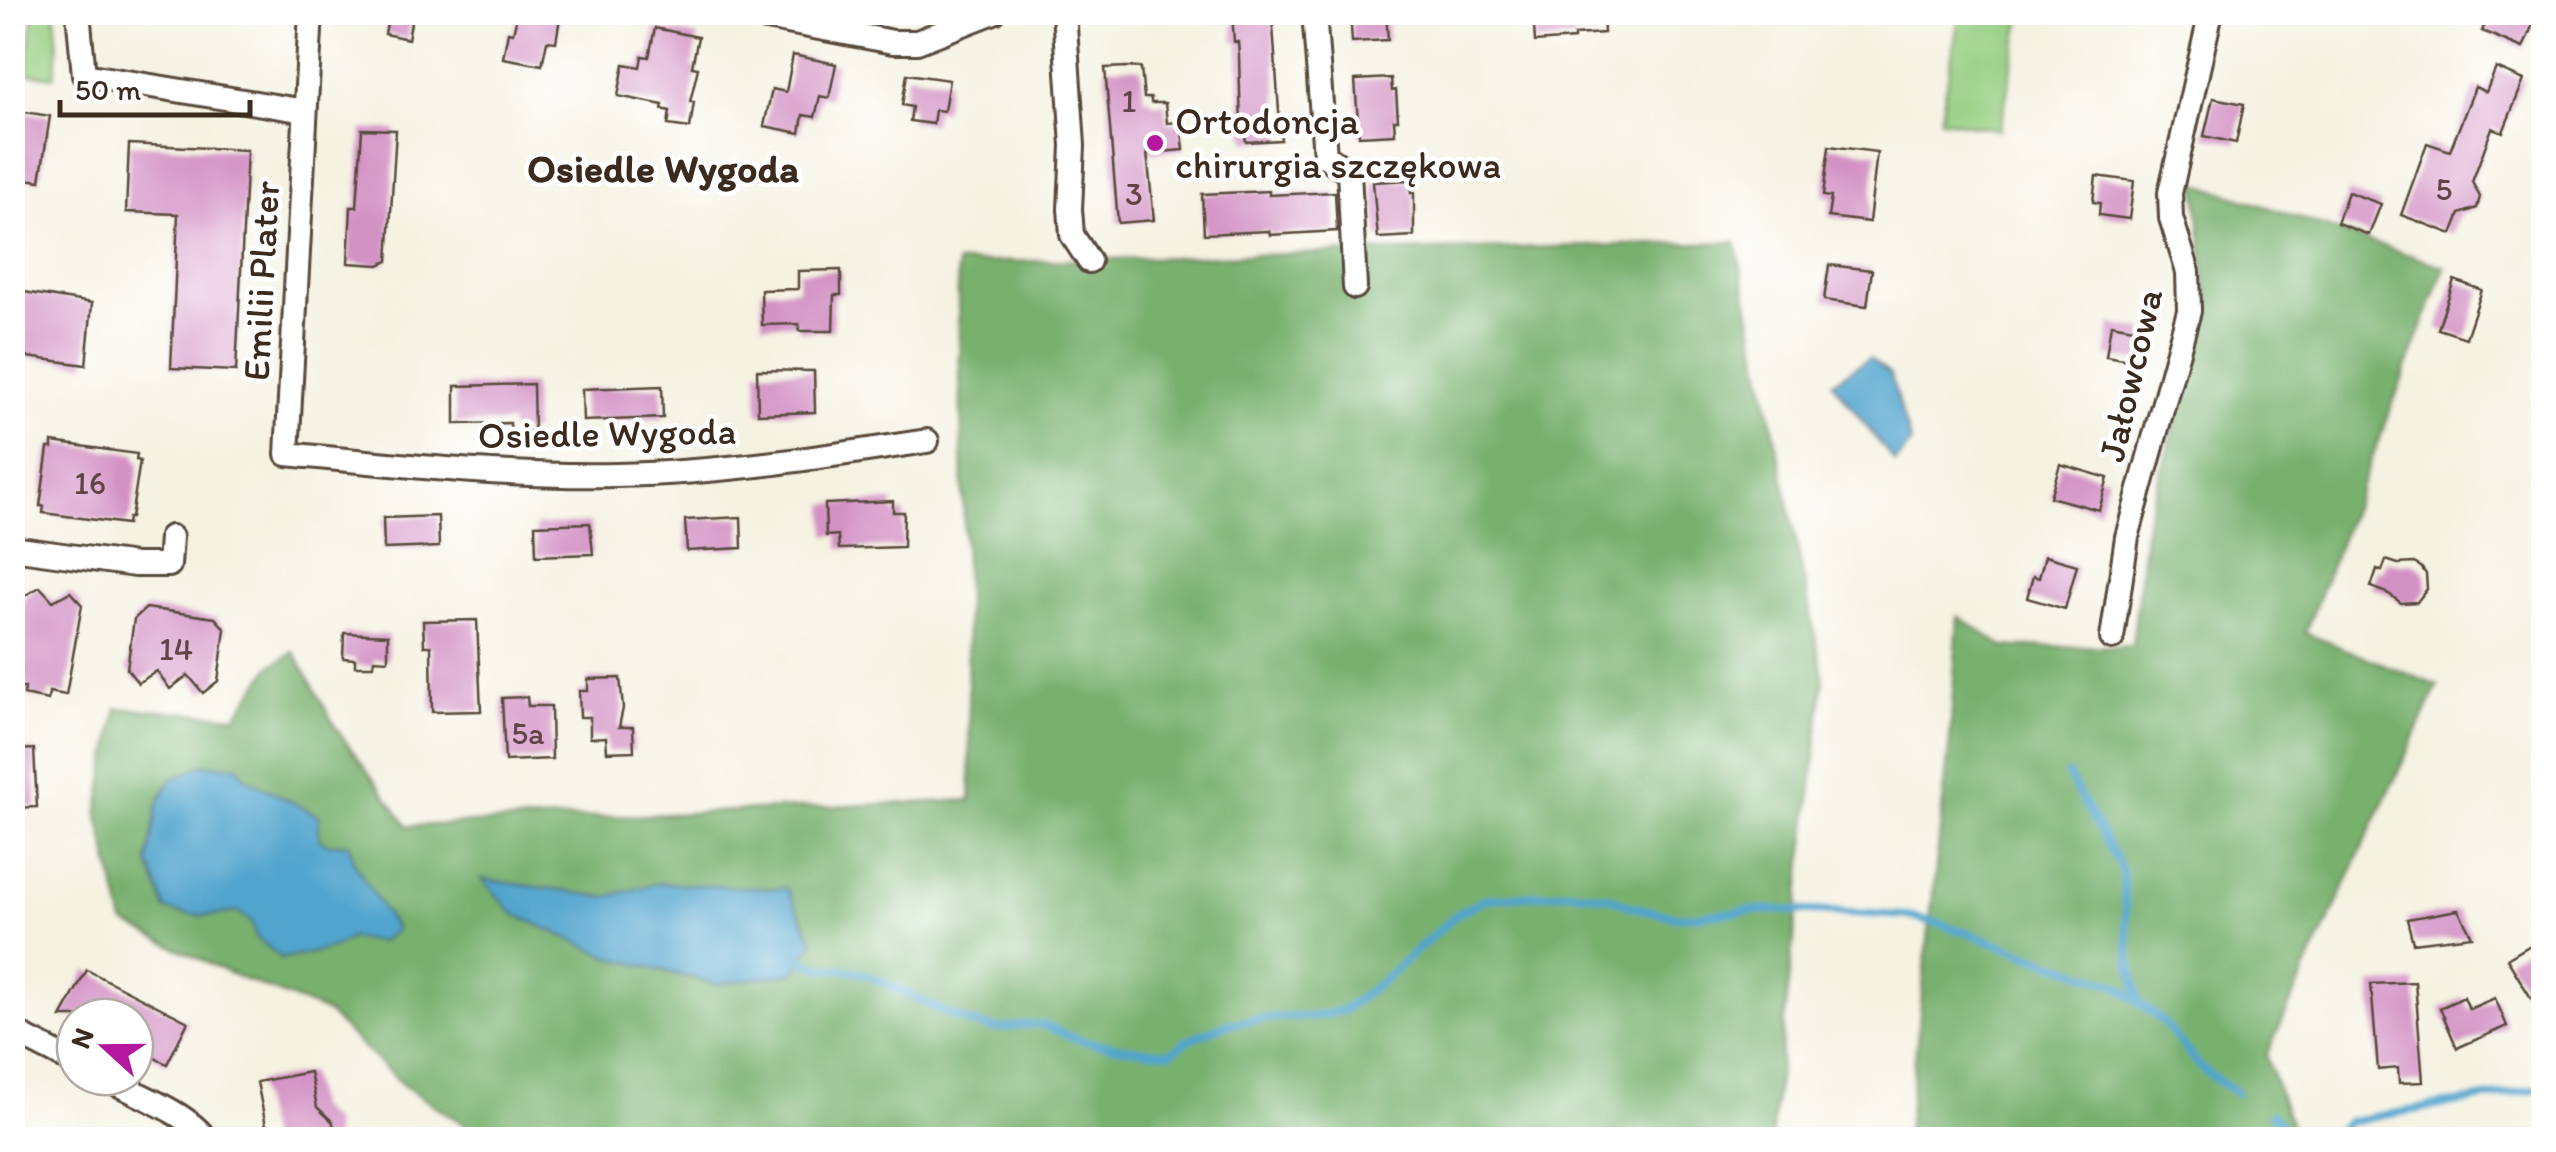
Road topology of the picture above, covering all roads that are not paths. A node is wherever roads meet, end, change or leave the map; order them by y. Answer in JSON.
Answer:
{"nodes":[{"id":1,"x":78,"y":12,"type":"edge"},
{"id":2,"x":311,"y":12,"type":"edge"},
{"id":3,"x":735,"y":12,"type":"edge"},
{"id":4,"x":994,"y":12,"type":"edge"},
{"id":5,"x":1064,"y":12,"type":"edge"},
{"id":6,"x":1314,"y":12,"type":"edge"},
{"id":7,"x":2211,"y":12,"type":"edge"},
{"id":8,"x":305,"y":112,"type":"junction"},
{"id":9,"x":1089,"y":261,"type":"dead end"},
{"id":10,"x":1355,"y":287,"type":"dead end"},
{"id":11,"x":928,"y":441,"type":"dead end"},
{"id":12,"x":288,"y":454,"type":"joint"},
{"id":13,"x":171,"y":538,"type":"dead end"},
{"id":14,"x":12,"y":548,"type":"edge"},
{"id":15,"x":2112,"y":638,"type":"dead end"},
{"id":16,"x":12,"y":1031,"type":"edge"},
{"id":17,"x":55,"y":1052,"type":"edge"},
{"id":18,"x":142,"y":1097,"type":"edge"},
{"id":19,"x":206,"y":1140,"type":"edge"}],
"edges":[{"from":1,"to":8,"type":"street"},
{"from":2,"to":8,"type":"street","name":"Emilii Plater"},
{"from":3,"to":4,"type":"street"},
{"from":5,"to":9,"type":"street"},
{"from":6,"to":10,"type":"street"},
{"from":7,"to":15,"type":"street","name":"Jałowcowa"},
{"from":8,"to":12,"type":"street","name":"Emilii Plater"},
{"from":11,"to":12,"type":"street","name":"Osiedle Wygoda"},
{"from":13,"to":14,"type":"street"},
{"from":16,"to":17,"type":"street"},
{"from":18,"to":19,"type":"street"}]}
